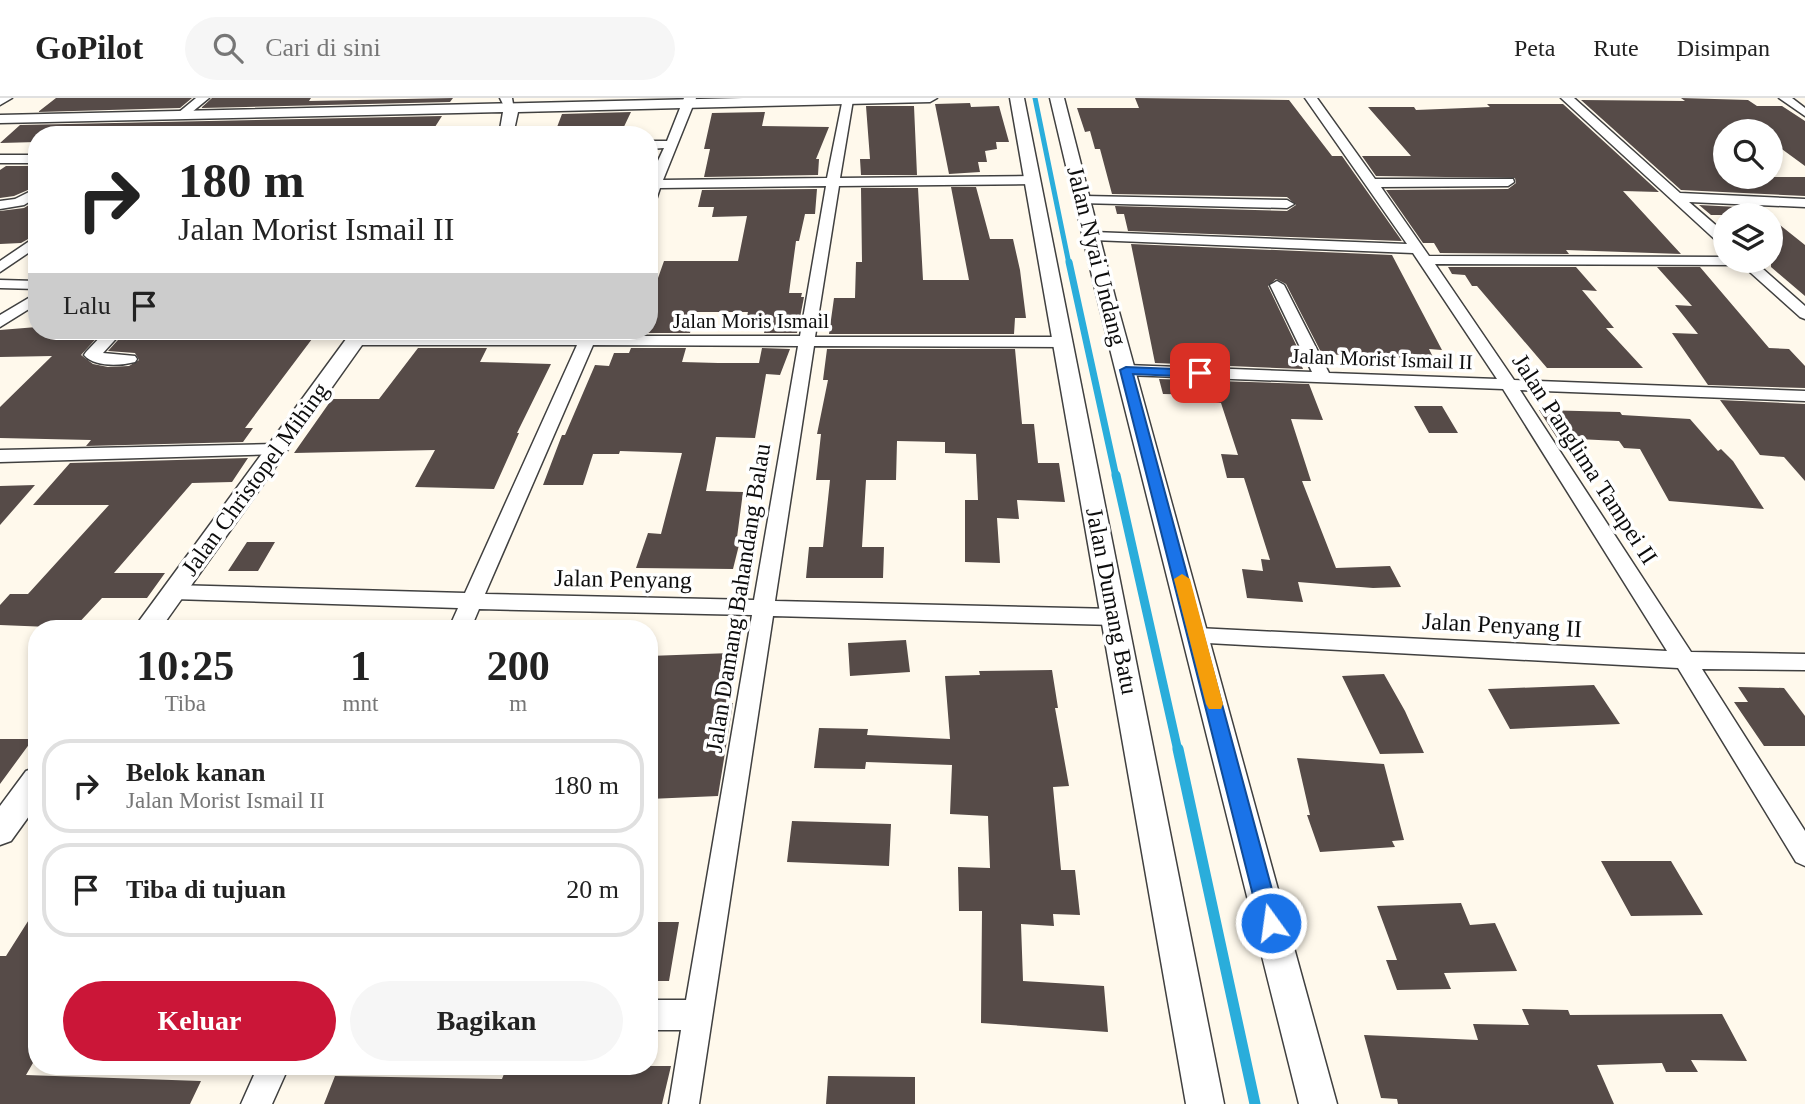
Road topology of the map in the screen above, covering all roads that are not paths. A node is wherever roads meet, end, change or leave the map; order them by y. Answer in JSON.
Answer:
{"nodes":[{"id":1,"x":6,"y":98,"type":"edge"},
{"id":2,"x":203,"y":98,"type":"edge"},
{"id":3,"x":930,"y":98,"type":"edge"},
{"id":4,"x":1017,"y":98,"type":"edge"},
{"id":5,"x":1057,"y":98,"type":"edge"},
{"id":6,"x":1311,"y":98,"type":"edge"},
{"id":7,"x":1567,"y":98,"type":"edge"},
{"id":8,"x":1785,"y":98,"type":"edge"},
{"id":9,"x":848,"y":100,"type":"junction"},
{"id":10,"x":689,"y":101,"type":"edge"},
{"id":11,"x":0,"y":102,"type":"edge"},
{"id":12,"x":508,"y":103,"type":"edge"},
{"id":13,"x":1805,"y":113,"type":"edge"},
{"id":14,"x":182,"y":115,"type":"junction"},
{"id":15,"x":2,"y":120,"type":"edge"},
{"id":16,"x":508,"y":126,"type":"edge"},
{"id":17,"x":658,"y":145,"type":"edge"},
{"id":18,"x":672,"y":145,"type":"junction"},
{"id":19,"x":0,"y":159,"type":"edge"},
{"id":20,"x":28,"y":159,"type":"edge"},
{"id":21,"x":658,"y":174,"type":"edge"},
{"id":22,"x":1033,"y":180,"type":"junction"},
{"id":23,"x":1508,"y":182,"type":"dead end"},
{"id":24,"x":833,"y":183,"type":"junction"},
{"id":25,"x":1373,"y":183,"type":"junction"},
{"id":26,"x":658,"y":184,"type":"edge"},
{"id":27,"x":28,"y":197,"type":"edge"},
{"id":28,"x":1676,"y":197,"type":"junction"},
{"id":29,"x":1084,"y":200,"type":"junction"},
{"id":30,"x":1805,"y":203,"type":"edge"},
{"id":31,"x":1287,"y":204,"type":"dead end"},
{"id":32,"x":0,"y":205,"type":"edge"},
{"id":33,"x":1713,"y":230,"type":"edge"},
{"id":34,"x":1093,"y":236,"type":"junction"},
{"id":35,"x":28,"y":247,"type":"edge"},
{"id":36,"x":1424,"y":255,"type":"junction"},
{"id":37,"x":1713,"y":260,"type":"edge"},
{"id":38,"x":0,"y":268,"type":"edge"},
{"id":39,"x":1761,"y":273,"type":"edge"},
{"id":40,"x":0,"y":284,"type":"edge"},
{"id":41,"x":28,"y":285,"type":"edge"},
{"id":42,"x":1277,"y":285,"type":"dead end"},
{"id":43,"x":1798,"y":302,"type":"edge"},
{"id":44,"x":28,"y":303,"type":"edge"},
{"id":45,"x":1805,"y":314,"type":"edge"},
{"id":46,"x":0,"y":322,"type":"edge"},
{"id":47,"x":658,"y":338,"type":"edge"},
{"id":48,"x":106,"y":340,"type":"edge"},
{"id":49,"x":356,"y":340,"type":"edge"},
{"id":50,"x":588,"y":340,"type":"edge"},
{"id":51,"x":806,"y":341,"type":"junction"},
{"id":52,"x":1064,"y":342,"type":"junction"},
{"id":53,"x":128,"y":359,"type":"dead end"},
{"id":54,"x":1126,"y":370,"type":"junction"},
{"id":55,"x":1324,"y":379,"type":"junction"},
{"id":56,"x":1508,"y":387,"type":"junction"},
{"id":57,"x":1805,"y":396,"type":"edge"},
{"id":58,"x":276,"y":450,"type":"junction"},
{"id":59,"x":0,"y":456,"type":"edge"},
{"id":60,"x":173,"y":592,"type":"junction"},
{"id":61,"x":470,"y":603,"type":"junction"},
{"id":62,"x":765,"y":606,"type":"junction"},
{"id":63,"x":1115,"y":617,"type":"junction"},
{"id":64,"x":153,"y":620,"type":"edge"},
{"id":65,"x":463,"y":620,"type":"edge"},
{"id":66,"x":1197,"y":636,"type":"junction"},
{"id":67,"x":1685,"y":660,"type":"junction"},
{"id":68,"x":1805,"y":662,"type":"edge"},
{"id":69,"x":28,"y":792,"type":"edge"},
{"id":70,"x":0,"y":831,"type":"edge"},
{"id":71,"x":1805,"y":854,"type":"edge"},
{"id":72,"x":658,"y":1015,"type":"edge"},
{"id":73,"x":698,"y":1015,"type":"junction"},
{"id":74,"x":270,"y":1075,"type":"edge"},
{"id":75,"x":256,"y":1104,"type":"edge"},
{"id":76,"x":684,"y":1104,"type":"edge"},
{"id":77,"x":1205,"y":1104,"type":"edge"},
{"id":78,"x":1318,"y":1104,"type":"edge"}],
"edges":[{"from":1,"to":11,"type":"street"},
{"from":2,"to":14,"type":"street"},
{"from":3,"to":9,"type":"street"},
{"from":4,"to":22,"type":"street","name":"Jalan Dumang Batu"},
{"from":5,"to":29,"type":"street","name":"Jalan Nyai Undang"},
{"from":6,"to":25,"type":"street","name":"Jalan Panglima Tampei II"},
{"from":7,"to":28,"type":"street"},
{"from":8,"to":13,"type":"street"},
{"from":9,"to":10,"type":"street"},
{"from":9,"to":24,"type":"street","name":"Jalan Damang Bahandang Balau"},
{"from":10,"to":12,"type":"street"},
{"from":10,"to":18,"type":"street"},
{"from":12,"to":14,"type":"street"},
{"from":12,"to":16,"type":"street"},
{"from":14,"to":15,"type":"street"},
{"from":17,"to":18,"type":"street"},
{"from":18,"to":21,"type":"street"},
{"from":19,"to":20,"type":"street"},
{"from":22,"to":24,"type":"street"},
{"from":22,"to":52,"type":"street","name":"Jalan Dumang Batu"},
{"from":23,"to":25,"type":"street"},
{"from":24,"to":26,"type":"street"},
{"from":24,"to":51,"type":"street","name":"Jalan Damang Bahandang Balau"},
{"from":25,"to":36,"type":"street","name":"Jalan Panglima Tampei II"},
{"from":27,"to":32,"type":"street"},
{"from":28,"to":30,"type":"street"},
{"from":28,"to":33,"type":"street"},
{"from":29,"to":31,"type":"street"},
{"from":29,"to":34,"type":"street","name":"Jalan Nyai Undang"},
{"from":34,"to":36,"type":"street"},
{"from":34,"to":54,"type":"street","name":"Jalan Nyai Undang"},
{"from":35,"to":38,"type":"street"},
{"from":36,"to":37,"type":"street"},
{"from":36,"to":56,"type":"street","name":"Jalan Panglima Tampei II"},
{"from":39,"to":43,"type":"street"},
{"from":40,"to":41,"type":"street"},
{"from":42,"to":55,"type":"street"},
{"from":43,"to":45,"type":"street"},
{"from":44,"to":46,"type":"street"},
{"from":47,"to":51,"type":"street","name":"Jalan Moris Ismail"},
{"from":48,"to":53,"type":"street"},
{"from":49,"to":58,"type":"street","name":"Jalan Christopel Mihing"},
{"from":50,"to":61,"type":"street"},
{"from":51,"to":52,"type":"street","name":"Jalan Moris Ismail"},
{"from":51,"to":62,"type":"street","name":"Jalan Damang Bahandang Balau"},
{"from":52,"to":63,"type":"street","name":"Jalan Dumang Batu"},
{"from":54,"to":55,"type":"street","name":"Jalan Morist Ismail II"},
{"from":54,"to":66,"type":"street","name":"Jalan Nyai Undang"},
{"from":55,"to":56,"type":"street","name":"Jalan Morist Ismail II"},
{"from":56,"to":57,"type":"street","name":"Jalan Morist Ismail II"},
{"from":56,"to":67,"type":"street","name":"Jalan Panglima Tampei II"},
{"from":58,"to":59,"type":"street"},
{"from":58,"to":60,"type":"street","name":"Jalan Christopel Mihing"},
{"from":60,"to":61,"type":"street","name":"Jalan Penyang"},
{"from":60,"to":64,"type":"street","name":"Jalan Christopel Mihing"},
{"from":61,"to":62,"type":"street","name":"Jalan Penyang"},
{"from":61,"to":65,"type":"street"},
{"from":62,"to":63,"type":"street","name":"Jalan Penyang"},
{"from":62,"to":73,"type":"street","name":"Jalan Damang Bahandang Balau"},
{"from":63,"to":77,"type":"street","name":"Jalan Dumang Batu"},
{"from":66,"to":67,"type":"street","name":"Jalan Penyang II"},
{"from":66,"to":78,"type":"street","name":"Jalan Nyai Undang"},
{"from":67,"to":68,"type":"street","name":"Jalan Penyang II"},
{"from":67,"to":71,"type":"street","name":"Jalan Panglima Tampei II"},
{"from":69,"to":70,"type":"street"},
{"from":72,"to":73,"type":"street"},
{"from":73,"to":76,"type":"street","name":"Jalan Damang Bahandang Balau"},
{"from":74,"to":75,"type":"street"}]}
